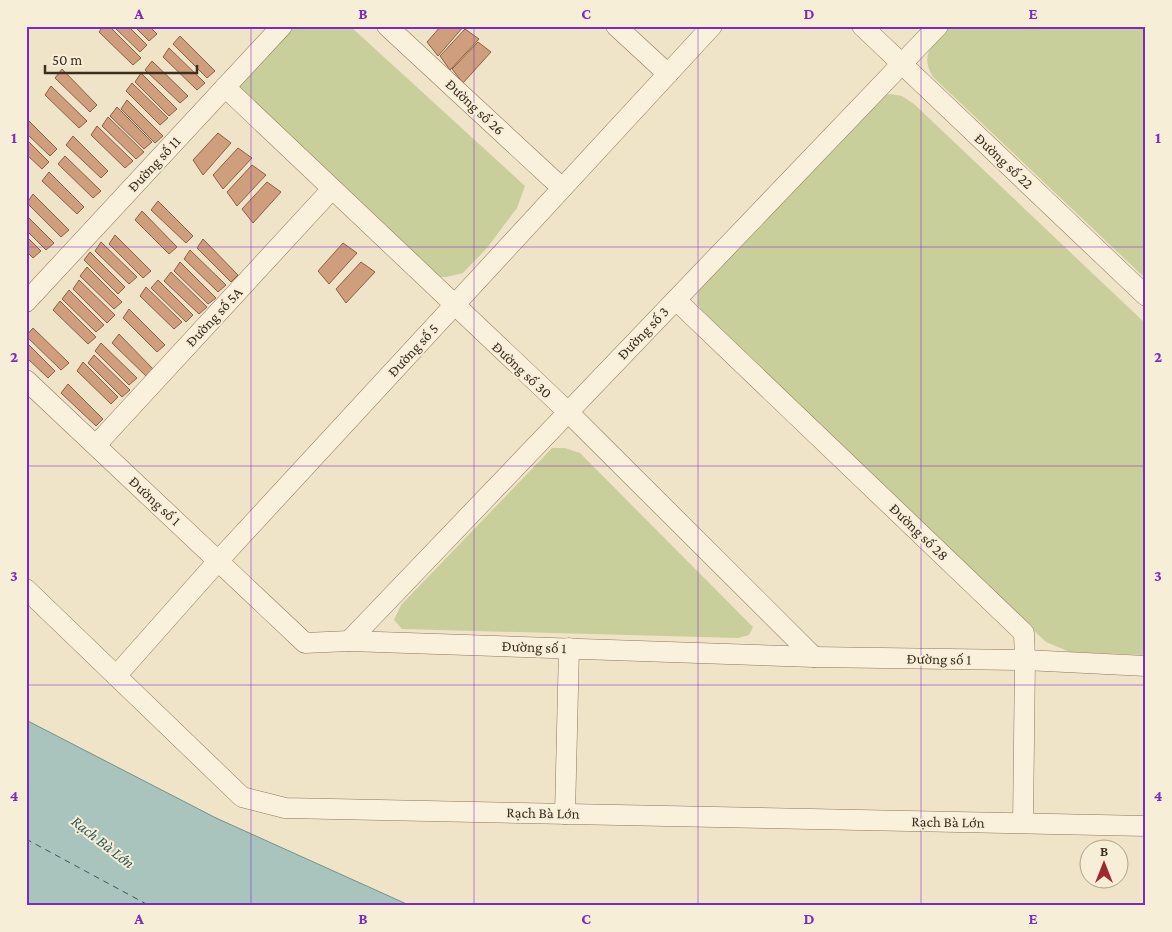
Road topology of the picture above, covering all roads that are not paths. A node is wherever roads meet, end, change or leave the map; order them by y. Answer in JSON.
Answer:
{"nodes":[{"id":1,"x":282,"y":26,"type":"edge"},
{"id":2,"x":387,"y":26,"type":"edge"},
{"id":3,"x":616,"y":26,"type":"edge"},
{"id":4,"x":712,"y":26,"type":"edge"},
{"id":5,"x":862,"y":26,"type":"edge"},
{"id":6,"x":938,"y":26,"type":"edge"},
{"id":7,"x":901,"y":64,"type":"junction"},
{"id":8,"x":668,"y":74,"type":"junction"},
{"id":9,"x":225,"y":87,"type":"junction"},
{"id":10,"x":562,"y":188,"type":"junction"},
{"id":11,"x":332,"y":189,"type":"junction"},
{"id":12,"x":1146,"y":296,"type":"edge"},
{"id":13,"x":676,"y":300,"type":"junction"},
{"id":14,"x":26,"y":302,"type":"edge"},
{"id":15,"x":454,"y":305,"type":"junction"},
{"id":16,"x":26,"y":380,"type":"edge"},
{"id":17,"x":567,"y":412,"type":"junction"},
{"id":18,"x":96,"y":445,"type":"junction"},
{"id":19,"x":218,"y":560,"type":"junction"},
{"id":20,"x":26,"y":589,"type":"edge"},
{"id":21,"x":349,"y":641,"type":"junction"},
{"id":22,"x":569,"y":648,"type":"junction"},
{"id":23,"x":814,"y":657,"type":"junction"},
{"id":24,"x":1025,"y":660,"type":"junction"},
{"id":25,"x":1146,"y":666,"type":"edge"},
{"id":26,"x":116,"y":676,"type":"junction"},
{"id":27,"x":565,"y":814,"type":"junction"},
{"id":28,"x":1023,"y":823,"type":"junction"},
{"id":29,"x":1146,"y":826,"type":"edge"}],
"edges":[{"from":1,"to":9,"type":"street","name":"Đường số 11"},
{"from":2,"to":10,"type":"street","name":"Đường số 26"},
{"from":3,"to":8,"type":"street"},
{"from":4,"to":8,"type":"street","name":"Đường số 5"},
{"from":5,"to":7,"type":"street","name":"Đường số 22"},
{"from":6,"to":7,"type":"street","name":"Đường số 3"},
{"from":7,"to":12,"type":"street","name":"Đường số 22"},
{"from":7,"to":13,"type":"street","name":"Đường số 3"},
{"from":8,"to":10,"type":"street","name":"Đường số 5"},
{"from":9,"to":11,"type":"street","name":"Đường số 30"},
{"from":9,"to":14,"type":"street","name":"Đường số 11"},
{"from":10,"to":15,"type":"street","name":"Đường số 5"},
{"from":11,"to":15,"type":"street","name":"Đường số 30"},
{"from":11,"to":18,"type":"street","name":"Đường số 5A"},
{"from":13,"to":17,"type":"street","name":"Đường số 3"},
{"from":13,"to":24,"type":"street","name":"Đường số 28"},
{"from":15,"to":17,"type":"street","name":"Đường số 30"},
{"from":15,"to":19,"type":"street","name":"Đường số 5"},
{"from":16,"to":18,"type":"street","name":"Đường số 1"},
{"from":17,"to":21,"type":"street","name":"Đường số 3"},
{"from":17,"to":23,"type":"street","name":"Đường số 30"},
{"from":18,"to":19,"type":"street","name":"Đường số 1"},
{"from":19,"to":21,"type":"street","name":"Đường số 1"},
{"from":19,"to":26,"type":"street","name":"Đường số 5"},
{"from":20,"to":26,"type":"street","name":"Rạch Bà Lớn"},
{"from":21,"to":22,"type":"street","name":"Đường số 1"},
{"from":22,"to":23,"type":"street","name":"Đường số 1"},
{"from":22,"to":27,"type":"street"},
{"from":23,"to":24,"type":"street","name":"Đường số 1"},
{"from":24,"to":25,"type":"street","name":"Đường số 1"},
{"from":24,"to":28,"type":"street","name":"Đường số 28"},
{"from":26,"to":27,"type":"street","name":"Rạch Bà Lớn"},
{"from":27,"to":28,"type":"street","name":"Rạch Bà Lớn"},
{"from":28,"to":29,"type":"street","name":"Rạch Bà Lớn"}]}
